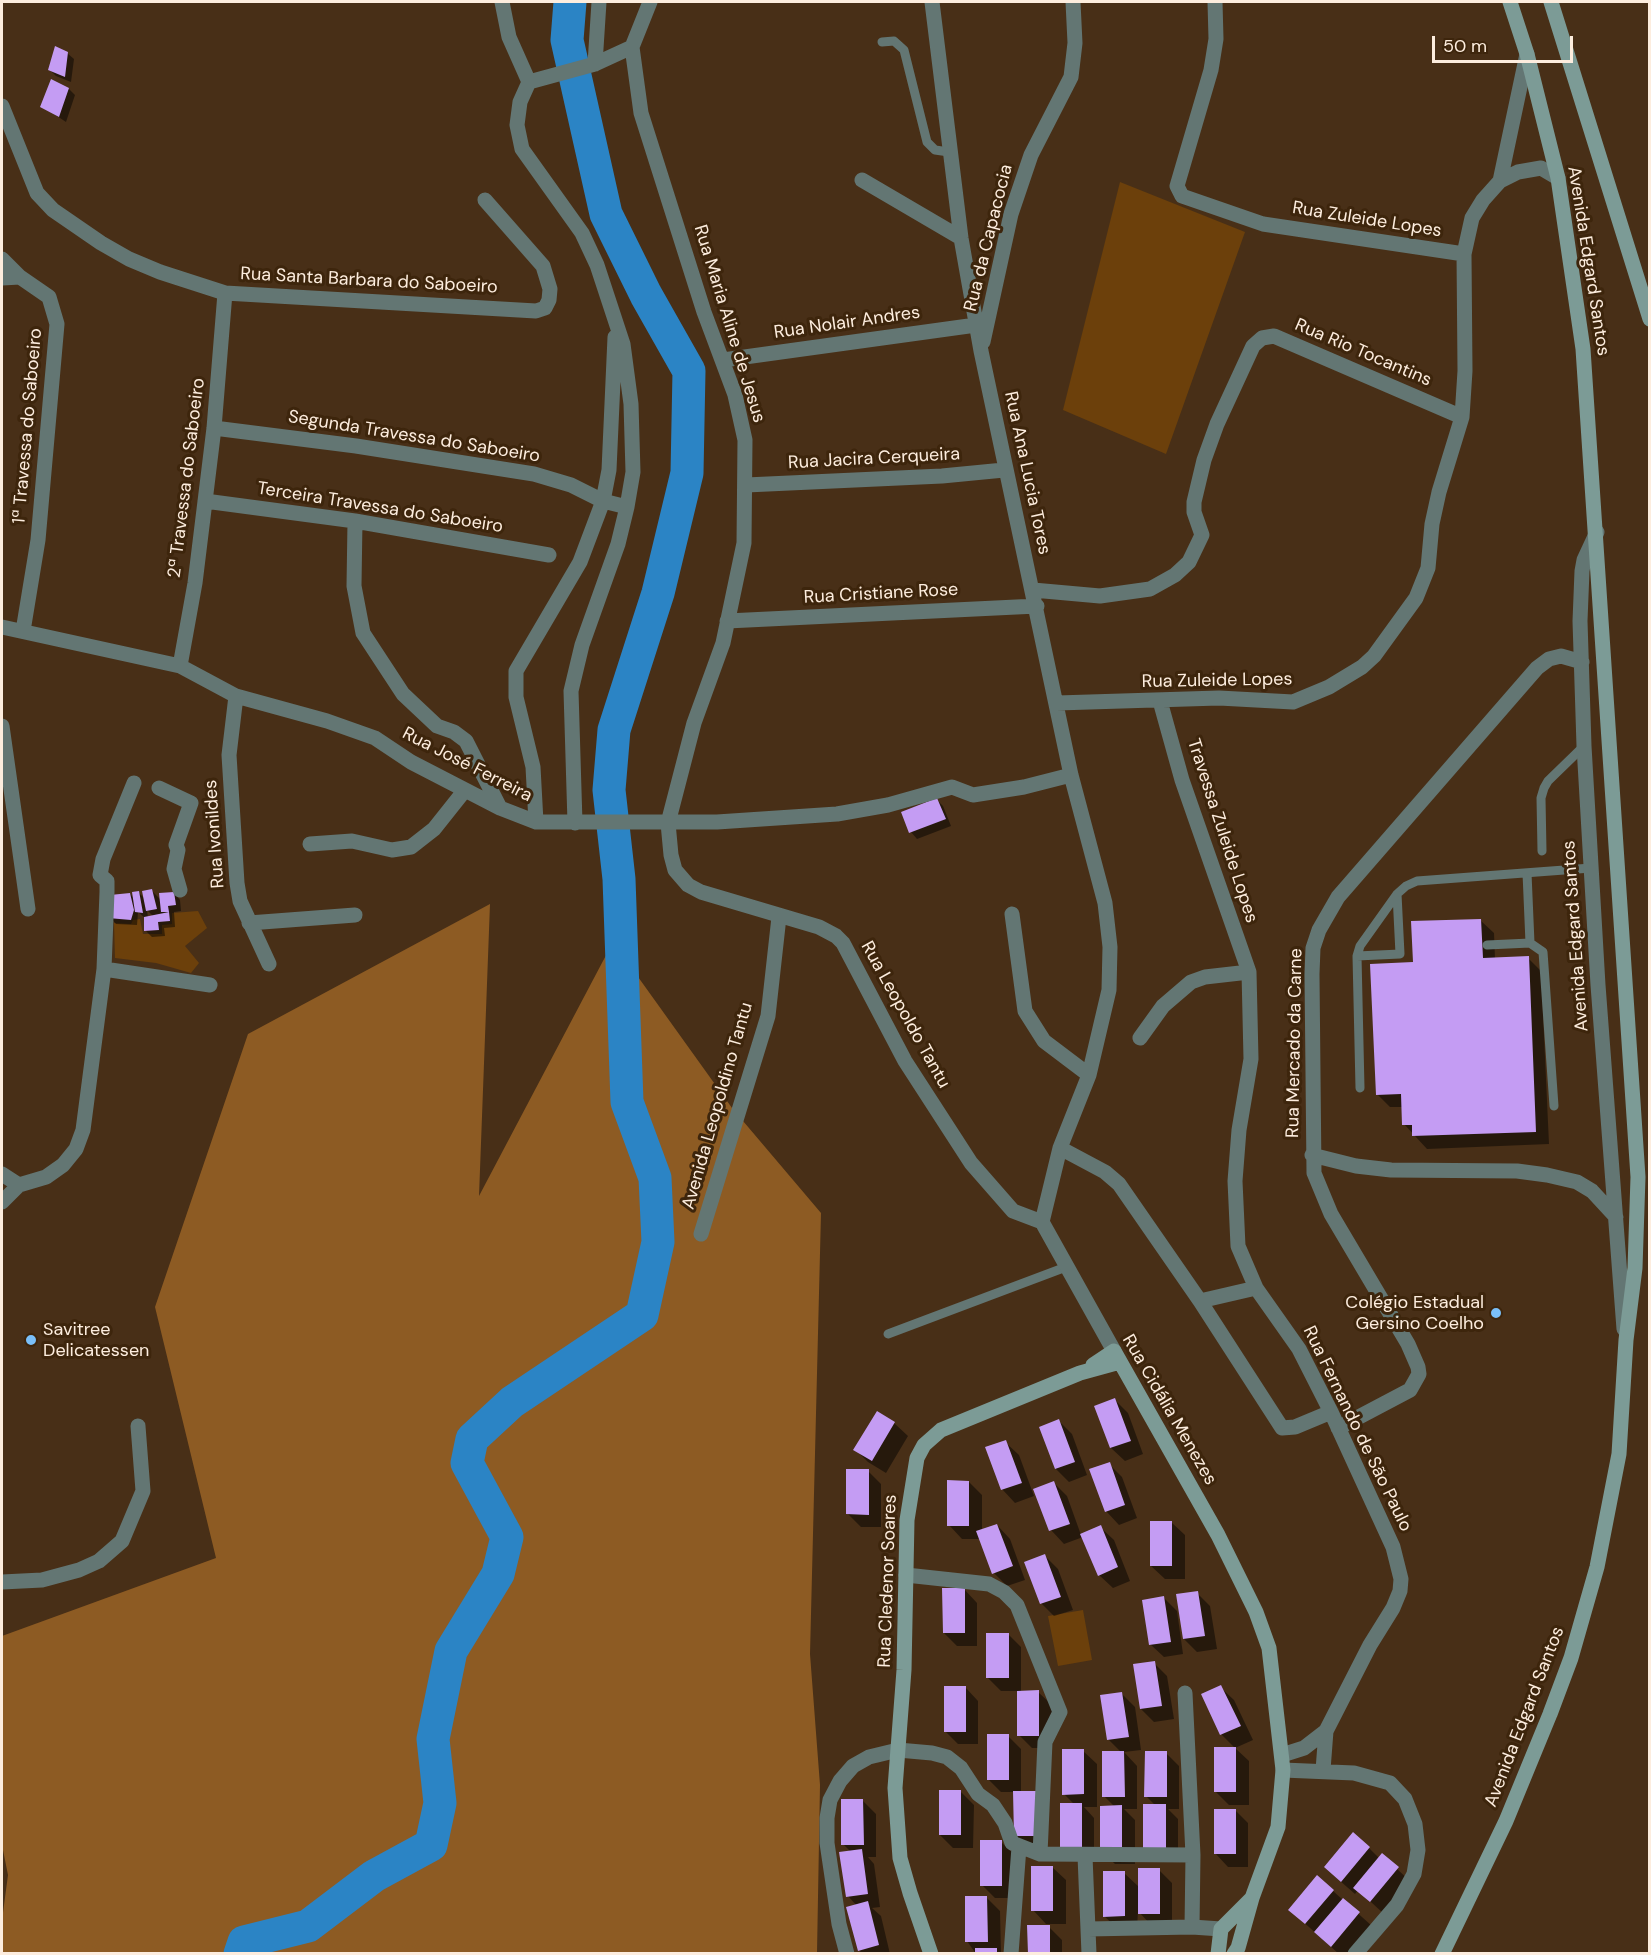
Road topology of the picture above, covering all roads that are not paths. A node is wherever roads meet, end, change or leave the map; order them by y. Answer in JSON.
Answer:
{"nodes":[{"id":1,"x":502,"y":2,"type":"edge"},
{"id":2,"x":599,"y":2,"type":"edge"},
{"id":3,"x":650,"y":2,"type":"edge"},
{"id":4,"x":932,"y":2,"type":"edge"},
{"id":5,"x":1073,"y":2,"type":"edge"},
{"id":6,"x":1215,"y":2,"type":"edge"},
{"id":7,"x":1510,"y":2,"type":"edge"},
{"id":8,"x":1551,"y":2,"type":"edge"},
{"id":9,"x":882,"y":42,"type":"dead end"},
{"id":10,"x":632,"y":47,"type":"junction"},
{"id":11,"x":1527,"y":54,"type":"junction"},
{"id":12,"x":595,"y":64,"type":"junction"},
{"id":13,"x":530,"y":82,"type":"junction"},
{"id":14,"x":2,"y":106,"type":"edge"},
{"id":15,"x":949,"y":152,"type":"junction"},
{"id":16,"x":1558,"y":178,"type":"junction"},
{"id":17,"x":862,"y":180,"type":"dead end"},
{"id":18,"x":1500,"y":181,"type":"junction"},
{"id":19,"x":484,"y":200,"type":"dead end"},
{"id":20,"x":961,"y":238,"type":"junction"},
{"id":21,"x":1464,"y":254,"type":"junction"},
{"id":22,"x":2,"y":259,"type":"edge"},
{"id":23,"x":20,"y":277,"type":"junction"},
{"id":24,"x":2,"y":278,"type":"edge"},
{"id":25,"x":225,"y":293,"type":"junction"},
{"id":26,"x":616,"y":319,"type":"junction"},
{"id":27,"x":1650,"y":319,"type":"edge"},
{"id":28,"x":976,"y":325,"type":"junction"},
{"id":29,"x":981,"y":351,"type":"junction"},
{"id":30,"x":723,"y":360,"type":"junction"},
{"id":31,"x":1462,"y":417,"type":"junction"},
{"id":32,"x":214,"y":428,"type":"junction"},
{"id":33,"x":1004,"y":470,"type":"junction"},
{"id":34,"x":746,"y":485,"type":"junction"},
{"id":35,"x":205,"y":501,"type":"junction"},
{"id":36,"x":603,"y":501,"type":"junction"},
{"id":37,"x":627,"y":507,"type":"junction"},
{"id":38,"x":355,"y":521,"type":"junction"},
{"id":39,"x":1597,"y":532,"type":"junction"},
{"id":40,"x":549,"y":555,"type":"dead end"},
{"id":41,"x":1033,"y":590,"type":"junction"},
{"id":42,"x":1036,"y":606,"type":"junction"},
{"id":43,"x":727,"y":621,"type":"junction"},
{"id":44,"x":2,"y":627,"type":"edge"},
{"id":45,"x":23,"y":631,"type":"junction"},
{"id":46,"x":1582,"y":662,"type":"junction"},
{"id":47,"x":180,"y":666,"type":"junction"},
{"id":48,"x":236,"y":696,"type":"junction"},
{"id":49,"x":1160,"y":701,"type":"junction"},
{"id":50,"x":1057,"y":703,"type":"junction"},
{"id":51,"x":2,"y":726,"type":"edge"},
{"id":52,"x":1584,"y":746,"type":"junction"},
{"id":53,"x":1071,"y":775,"type":"junction"},
{"id":54,"x":6,"y":779,"type":"edge"},
{"id":55,"x":134,"y":783,"type":"dead end"},
{"id":56,"x":159,"y":788,"type":"dead end"},
{"id":57,"x":465,"y":790,"type":"junction"},
{"id":58,"x":500,"y":808,"type":"junction"},
{"id":59,"x":536,"y":822,"type":"junction"},
{"id":60,"x":575,"y":823,"type":"junction"},
{"id":61,"x":668,"y":823,"type":"junction"},
{"id":62,"x":310,"y":844,"type":"dead end"},
{"id":63,"x":1542,"y":851,"type":"dead end"},
{"id":64,"x":1591,"y":868,"type":"junction"},
{"id":65,"x":1527,"y":873,"type":"junction"},
{"id":66,"x":180,"y":890,"type":"dead end"},
{"id":67,"x":1397,"y":894,"type":"junction"},
{"id":68,"x":28,"y":909,"type":"dead end"},
{"id":69,"x":1012,"y":914,"type":"dead end"},
{"id":70,"x":355,"y":915,"type":"dead end"},
{"id":71,"x":779,"y":917,"type":"junction"},
{"id":72,"x":249,"y":923,"type":"junction"},
{"id":73,"x":1530,"y":943,"type":"junction"},
{"id":74,"x":1487,"y":945,"type":"dead end"},
{"id":75,"x":1357,"y":956,"type":"junction"},
{"id":76,"x":269,"y":964,"type":"dead end"},
{"id":77,"x":104,"y":969,"type":"junction"},
{"id":78,"x":1249,"y":972,"type":"junction"},
{"id":79,"x":210,"y":985,"type":"dead end"},
{"id":80,"x":1140,"y":1038,"type":"dead end"},
{"id":81,"x":1089,"y":1076,"type":"junction"},
{"id":82,"x":1360,"y":1088,"type":"dead end"},
{"id":83,"x":1554,"y":1106,"type":"dead end"},
{"id":84,"x":1060,"y":1149,"type":"junction"},
{"id":85,"x":1312,"y":1155,"type":"junction"},
{"id":86,"x":2,"y":1174,"type":"edge"},
{"id":87,"x":19,"y":1185,"type":"junction"},
{"id":88,"x":2,"y":1202,"type":"edge"},
{"id":89,"x":1616,"y":1218,"type":"junction"},
{"id":90,"x":1042,"y":1222,"type":"junction"},
{"id":91,"x":701,"y":1234,"type":"dead end"},
{"id":92,"x":1066,"y":1267,"type":"junction"},
{"id":93,"x":1256,"y":1288,"type":"junction"},
{"id":94,"x":1200,"y":1301,"type":"junction"},
{"id":95,"x":888,"y":1334,"type":"dead end"},
{"id":96,"x":1626,"y":1340,"type":"junction"},
{"id":97,"x":1117,"y":1356,"type":"junction"},
{"id":98,"x":1330,"y":1412,"type":"junction"},
{"id":99,"x":138,"y":1426,"type":"dead end"},
{"id":100,"x":1338,"y":1428,"type":"junction"},
{"id":101,"x":906,"y":1575,"type":"junction"},
{"id":102,"x":2,"y":1582,"type":"edge"},
{"id":103,"x":1185,"y":1693,"type":"dead end"},
{"id":104,"x":1326,"y":1731,"type":"junction"},
{"id":105,"x":898,"y":1750,"type":"junction"},
{"id":106,"x":1282,"y":1762,"type":"junction"},
{"id":107,"x":1323,"y":1770,"type":"junction"},
{"id":108,"x":1019,"y":1847,"type":"junction"},
{"id":109,"x":1040,"y":1854,"type":"junction"},
{"id":110,"x":1193,"y":1855,"type":"junction"},
{"id":111,"x":1084,"y":1856,"type":"junction"},
{"id":112,"x":1252,"y":1898,"type":"junction"},
{"id":113,"x":1192,"y":1927,"type":"junction"},
{"id":114,"x":1088,"y":1929,"type":"junction"},
{"id":115,"x":1221,"y":1929,"type":"junction"},
{"id":116,"x":847,"y":1953,"type":"edge"},
{"id":117,"x":931,"y":1953,"type":"edge"},
{"id":118,"x":1011,"y":1953,"type":"edge"},
{"id":119,"x":1089,"y":1953,"type":"edge"},
{"id":120,"x":1218,"y":1953,"type":"edge"},
{"id":121,"x":1234,"y":1953,"type":"edge"},
{"id":122,"x":1354,"y":1953,"type":"edge"},
{"id":123,"x":1442,"y":1953,"type":"edge"}],
"edges":[{"from":1,"to":13,"type":"street"},
{"from":2,"to":12,"type":"street"},
{"from":3,"to":10,"type":"street"},
{"from":4,"to":15,"type":"street","name":"Rua Ana Lucia Tores"},
{"from":5,"to":29,"type":"street","name":"Rua da Capacocia"},
{"from":6,"to":21,"type":"street","name":"Rua Zuleide Lopes"},
{"from":7,"to":11,"type":"main road","name":"Avenida Edgard Santos"},
{"from":8,"to":27,"type":"main road","name":"Avenida Edgard Santos"},
{"from":9,"to":15,"type":"lane"},
{"from":10,"to":12,"type":"street"},
{"from":10,"to":30,"type":"street","name":"Rua Maria Aline de Jesus"},
{"from":11,"to":16,"type":"main road","name":"Avenida Edgard Santos"},
{"from":11,"to":18,"type":"street","name":"Rua Zuleide Lopes"},
{"from":12,"to":13,"type":"street"},
{"from":13,"to":26,"type":"street"},
{"from":14,"to":25,"type":"street","name":"Rua Santa Barbara do Saboeiro"},
{"from":15,"to":20,"type":"street","name":"Rua Ana Lucia Tores"},
{"from":16,"to":18,"type":"street","name":"Rua Zuleide Lopes"},
{"from":16,"to":39,"type":"main road","name":"Avenida Edgard Santos"},
{"from":17,"to":20,"type":"street"},
{"from":18,"to":21,"type":"street","name":"Rua Zuleide Lopes"},
{"from":19,"to":25,"type":"street","name":"Rua Santa Barbara do Saboeiro"},
{"from":20,"to":28,"type":"street","name":"Rua Ana Lucia Tores"},
{"from":21,"to":31,"type":"street","name":"Rua Zuleide Lopes"},
{"from":22,"to":23,"type":"street"},
{"from":23,"to":24,"type":"street"},
{"from":23,"to":45,"type":"street","name":"1ª Travessa do Saboeiro"},
{"from":25,"to":32,"type":"street","name":"2ª Travessa do Saboeiro"},
{"from":26,"to":36,"type":"street"},
{"from":26,"to":37,"type":"street"},
{"from":28,"to":29,"type":"street","name":"Rua Ana Lucia Tores"},
{"from":28,"to":30,"type":"street","name":"Rua Nolair Andres"},
{"from":29,"to":33,"type":"street","name":"Rua Ana Lucia Tores"},
{"from":30,"to":34,"type":"street","name":"Rua Maria Aline de Jesus"},
{"from":31,"to":41,"type":"street","name":"Rua Rio Tocantins"},
{"from":31,"to":49,"type":"street","name":"Rua Zuleide Lopes"},
{"from":32,"to":35,"type":"street","name":"2ª Travessa do Saboeiro"},
{"from":32,"to":36,"type":"street","name":"Segunda Travessa do Saboeiro"},
{"from":33,"to":34,"type":"street","name":"Rua Jacira Cerqueira"},
{"from":33,"to":41,"type":"street","name":"Rua Ana Lucia Tores"},
{"from":34,"to":43,"type":"street","name":"Rua Maria Aline de Jesus"},
{"from":35,"to":38,"type":"street","name":"Terceira Travessa do Saboeiro"},
{"from":35,"to":47,"type":"street","name":"2ª Travessa do Saboeiro"},
{"from":36,"to":37,"type":"street","name":"Segunda Travessa do Saboeiro"},
{"from":36,"to":59,"type":"street"},
{"from":37,"to":60,"type":"street"},
{"from":38,"to":40,"type":"street","name":"Terceira Travessa do Saboeiro"},
{"from":38,"to":58,"type":"street"},
{"from":39,"to":46,"type":"street","name":"Avenida Edgard Santos"},
{"from":39,"to":96,"type":"main road","name":"Avenida Edgard Santos"},
{"from":41,"to":42,"type":"street","name":"Rua Ana Lucia Tores"},
{"from":42,"to":43,"type":"street","name":"Rua Cristiane Rose"},
{"from":42,"to":50,"type":"street","name":"Rua Ana Lucia Tores"},
{"from":43,"to":61,"type":"street","name":"Rua Maria Aline de Jesus"},
{"from":44,"to":45,"type":"street","name":"Rua José Ferreira"},
{"from":45,"to":47,"type":"street","name":"Rua José Ferreira"},
{"from":46,"to":52,"type":"street","name":"Avenida Edgard Santos"},
{"from":46,"to":85,"type":"street","name":"Rua Mercado da Carne"},
{"from":47,"to":48,"type":"street","name":"Rua José Ferreira"},
{"from":48,"to":57,"type":"street","name":"Rua José Ferreira"},
{"from":48,"to":72,"type":"street","name":"Rua Ivonildes"},
{"from":49,"to":50,"type":"street","name":"Rua Zuleide Lopes"},
{"from":49,"to":78,"type":"street","name":"Travessa Zuleide Lopes"},
{"from":50,"to":53,"type":"street","name":"Rua Ana Lucia Tores"},
{"from":51,"to":54,"type":"street"},
{"from":52,"to":63,"type":"lane"},
{"from":52,"to":64,"type":"street","name":"Avenida Edgard Santos"},
{"from":53,"to":61,"type":"street","name":"Rua José Ferreira"},
{"from":53,"to":81,"type":"street","name":"Rua Ana Lucia Tores"},
{"from":54,"to":68,"type":"street"},
{"from":55,"to":77,"type":"street"},
{"from":56,"to":66,"type":"street"},
{"from":57,"to":58,"type":"street","name":"Rua José Ferreira"},
{"from":57,"to":62,"type":"street"},
{"from":58,"to":59,"type":"street","name":"Rua José Ferreira"},
{"from":59,"to":60,"type":"street","name":"Rua José Ferreira"},
{"from":60,"to":61,"type":"street","name":"Rua José Ferreira"},
{"from":61,"to":71,"type":"street","name":"Rua Leopoldo Tantu"},
{"from":64,"to":65,"type":"lane"},
{"from":64,"to":89,"type":"street","name":"Avenida Edgard Santos"},
{"from":65,"to":67,"type":"lane"},
{"from":65,"to":73,"type":"lane"},
{"from":67,"to":75,"type":"lane"},
{"from":67,"to":75,"type":"lane"},
{"from":69,"to":81,"type":"street"},
{"from":70,"to":72,"type":"street"},
{"from":71,"to":90,"type":"street","name":"Rua Leopoldo Tantu"},
{"from":71,"to":91,"type":"street","name":"Avenida Leopoldino Tantu"},
{"from":72,"to":76,"type":"street","name":"Rua Ivonildes"},
{"from":73,"to":74,"type":"lane"},
{"from":73,"to":83,"type":"lane"},
{"from":75,"to":82,"type":"lane"},
{"from":77,"to":79,"type":"street"},
{"from":77,"to":87,"type":"street"},
{"from":78,"to":80,"type":"street"},
{"from":78,"to":93,"type":"street","name":"Rua Fernando de São Paulo"},
{"from":81,"to":84,"type":"street"},
{"from":84,"to":90,"type":"street"},
{"from":84,"to":94,"type":"street"},
{"from":85,"to":89,"type":"street","name":"Rua Mercado da Carne"},
{"from":85,"to":100,"type":"street"},
{"from":86,"to":87,"type":"street"},
{"from":87,"to":88,"type":"street"},
{"from":89,"to":96,"type":"street","name":"Avenida Edgard Santos"},
{"from":90,"to":92,"type":"street","name":"Rua Cidália Menezes"},
{"from":92,"to":95,"type":"lane"},
{"from":92,"to":97,"type":"street","name":"Rua Cidália Menezes"},
{"from":93,"to":94,"type":"street"},
{"from":93,"to":98,"type":"street","name":"Rua Fernando de São Paulo"},
{"from":94,"to":98,"type":"street"},
{"from":96,"to":123,"type":"main road","name":"Avenida Edgard Santos"},
{"from":97,"to":101,"type":"main road","name":"Rua Cledenor Soares"},
{"from":97,"to":106,"type":"main road","name":"Rua Cidália Menezes"},
{"from":98,"to":100,"type":"street","name":"Rua Fernando de São Paulo"},
{"from":99,"to":102,"type":"street"},
{"from":100,"to":104,"type":"street","name":"Rua Fernando de São Paulo"},
{"from":101,"to":105,"type":"main road","name":"Rua Cledenor Soares"},
{"from":101,"to":109,"type":"street"},
{"from":103,"to":110,"type":"street"},
{"from":104,"to":106,"type":"street","name":"Rua Fernando de São Paulo"},
{"from":104,"to":107,"type":"street"},
{"from":105,"to":108,"type":"street"},
{"from":105,"to":116,"type":"street"},
{"from":105,"to":117,"type":"main road","name":"Rua Cledenor Soares"},
{"from":106,"to":107,"type":"street"},
{"from":106,"to":112,"type":"main road","name":"Rua Cidália Menezes"},
{"from":107,"to":122,"type":"street"},
{"from":108,"to":109,"type":"street"},
{"from":108,"to":118,"type":"street"},
{"from":109,"to":111,"type":"street"},
{"from":110,"to":111,"type":"street"},
{"from":110,"to":113,"type":"street"},
{"from":111,"to":114,"type":"street"},
{"from":112,"to":115,"type":"main road","name":"Rua Cidália Menezes"},
{"from":112,"to":121,"type":"main road","name":"Rua Cidália Menezes"},
{"from":113,"to":114,"type":"street"},
{"from":113,"to":115,"type":"street"},
{"from":114,"to":119,"type":"street"},
{"from":115,"to":120,"type":"main road"}]}
